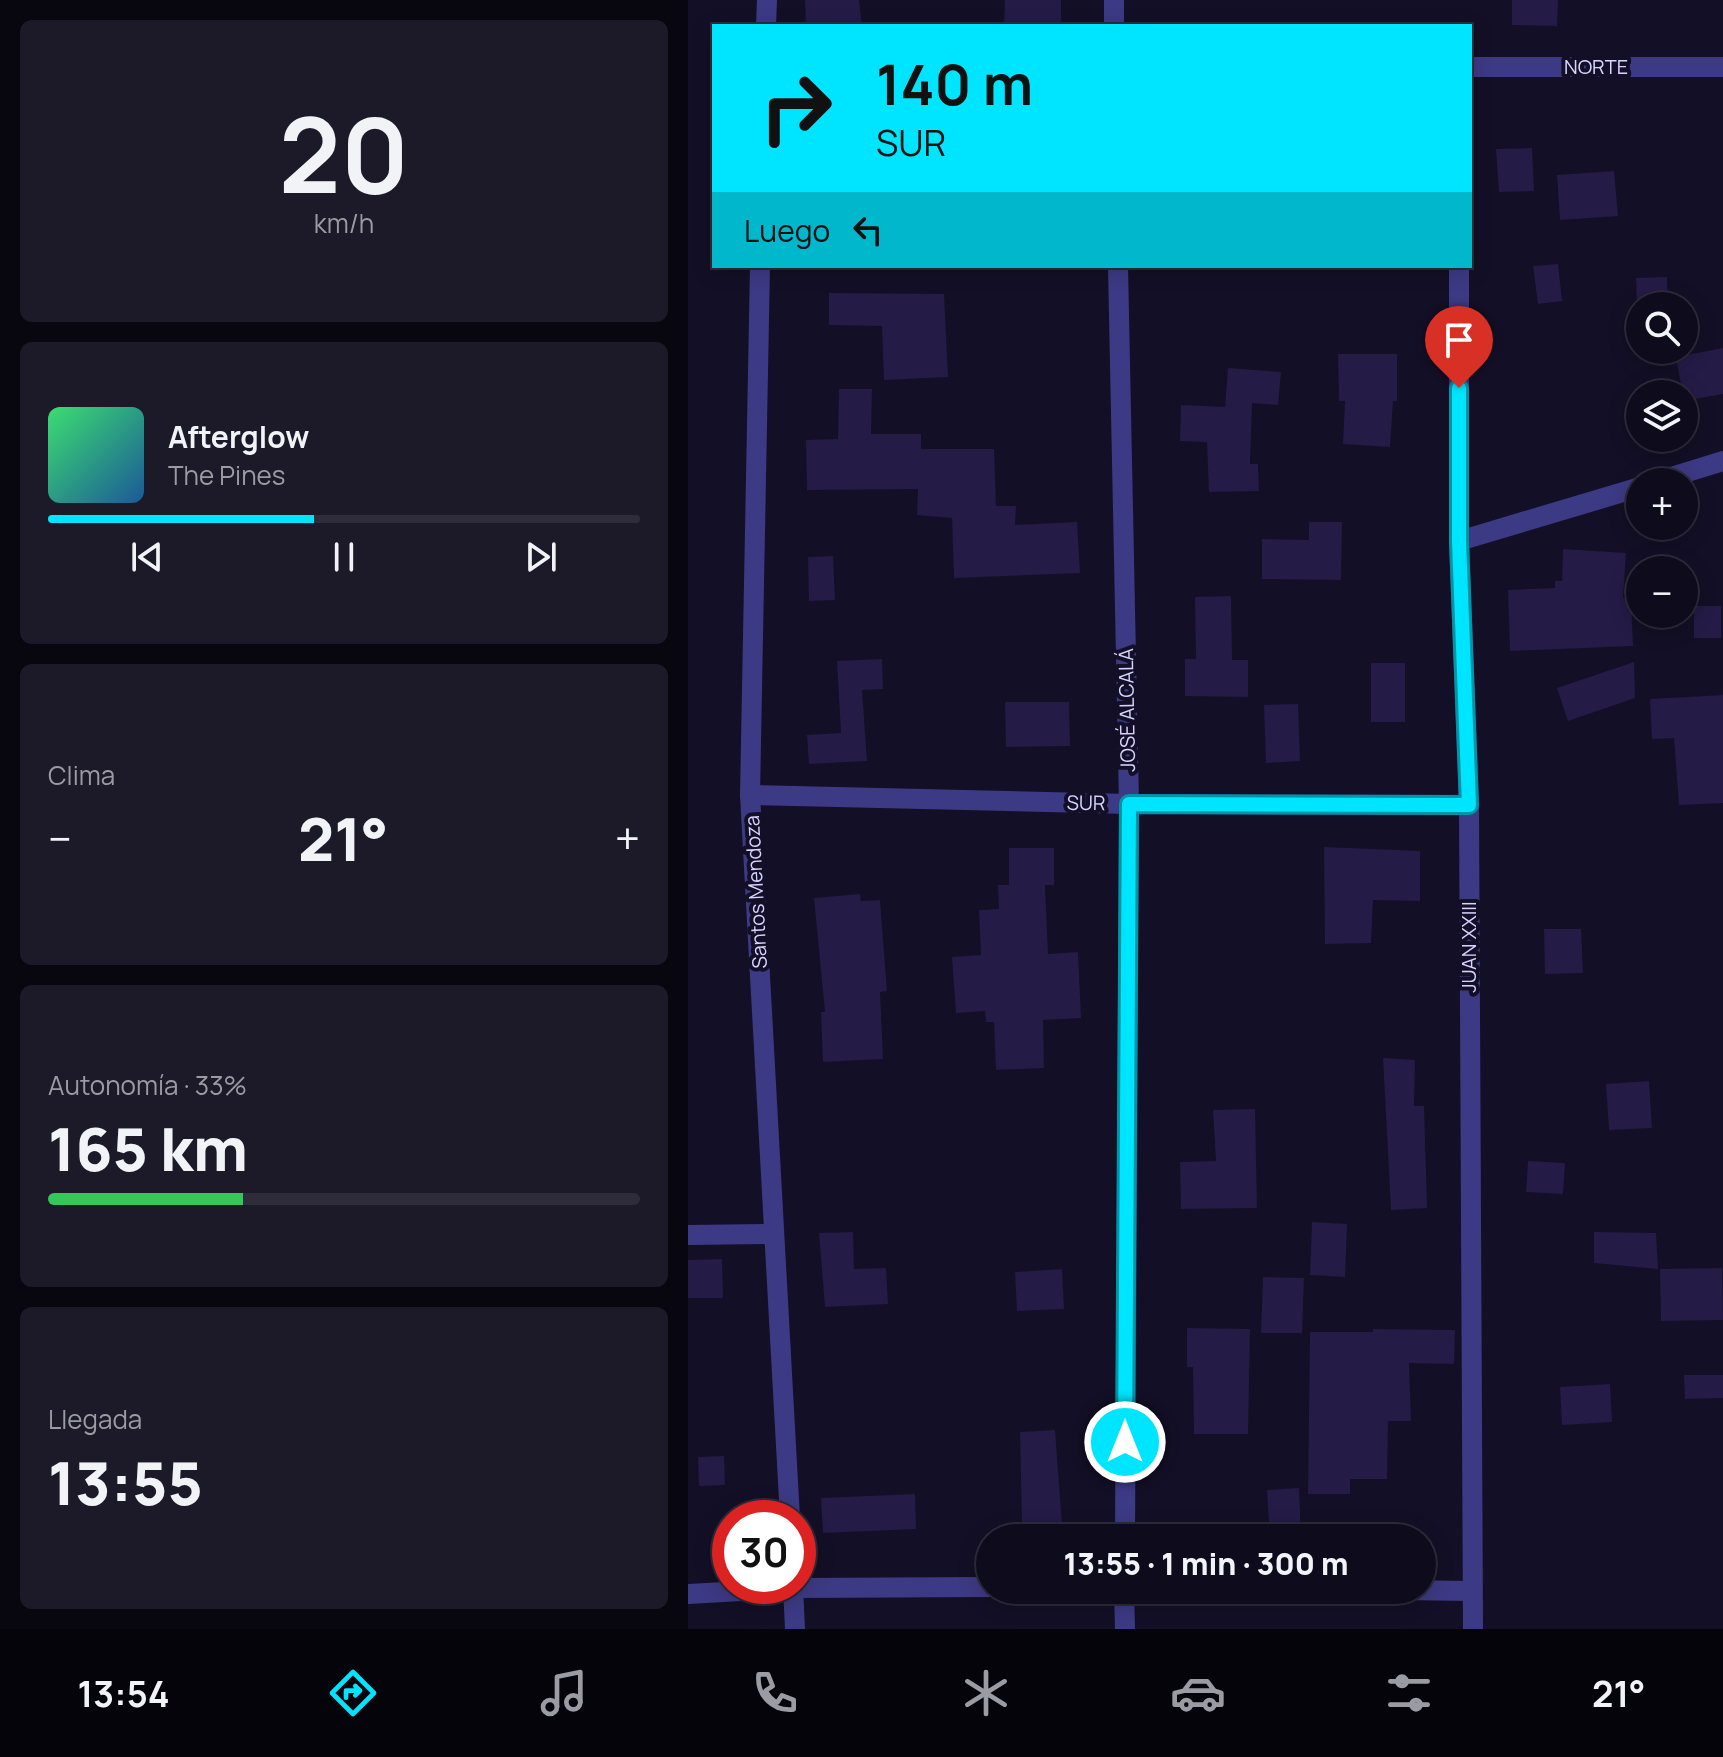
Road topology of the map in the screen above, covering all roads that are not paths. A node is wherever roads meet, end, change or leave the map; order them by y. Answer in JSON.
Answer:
{"nodes":[{"id":1,"x":767,"y":0,"type":"edge"},
{"id":2,"x":1114,"y":0,"type":"edge"},
{"id":3,"x":766,"y":24,"type":"edge"},
{"id":4,"x":1114,"y":24,"type":"edge"},
{"id":5,"x":1472,"y":67,"type":"edge"},
{"id":6,"x":1723,"y":67,"type":"edge"},
{"id":7,"x":760,"y":268,"type":"edge"},
{"id":8,"x":1118,"y":268,"type":"edge"},
{"id":9,"x":1459,"y":268,"type":"edge"},
{"id":10,"x":1723,"y":461,"type":"edge"},
{"id":11,"x":1698,"y":469,"type":"edge"},
{"id":12,"x":1626,"y":491,"type":"edge"},
{"id":13,"x":1459,"y":541,"type":"junction"},
{"id":14,"x":750,"y":795,"type":"junction"},
{"id":15,"x":1129,"y":804,"type":"junction"},
{"id":16,"x":1469,"y":805,"type":"junction"},
{"id":17,"x":774,"y":1234,"type":"junction"},
{"id":18,"x":688,"y":1235,"type":"edge"},
{"id":19,"x":789,"y":1500,"type":"edge"},
{"id":20,"x":1125,"y":1524,"type":"edge"},
{"id":21,"x":816,"y":1587,"type":"edge"},
{"id":22,"x":976,"y":1587,"type":"edge"},
{"id":23,"x":1436,"y":1591,"type":"edge"},
{"id":24,"x":1472,"y":1591,"type":"junction"},
{"id":25,"x":712,"y":1592,"type":"edge"},
{"id":26,"x":688,"y":1594,"type":"edge"},
{"id":27,"x":794,"y":1604,"type":"edge"},
{"id":28,"x":1124,"y":1604,"type":"edge"},
{"id":29,"x":795,"y":1629,"type":"edge"},
{"id":30,"x":1125,"y":1629,"type":"edge"},
{"id":31,"x":1473,"y":1629,"type":"edge"}],
"edges":[{"from":1,"to":3,"type":"street"},
{"from":2,"to":4,"type":"street"},
{"from":5,"to":6,"type":"street","name":"NORTE"},
{"from":7,"to":14,"type":"street","name":"Santos Mendoza"},
{"from":8,"to":15,"type":"street","name":"JOSÉ ALCALÁ"},
{"from":9,"to":13,"type":"street","name":"JUAN XXIII"},
{"from":10,"to":11,"type":"street"},
{"from":12,"to":13,"type":"street"},
{"from":13,"to":16,"type":"street","name":"JUAN XXIII"},
{"from":14,"to":15,"type":"street","name":"SUR"},
{"from":14,"to":17,"type":"street","name":"Santos Mendoza"},
{"from":15,"to":16,"type":"street","name":"SUR"},
{"from":15,"to":20,"type":"street","name":"JOSÉ ALCALÁ"},
{"from":16,"to":24,"type":"street","name":"JUAN XXIII"},
{"from":17,"to":18,"type":"street"},
{"from":17,"to":19,"type":"street","name":"Santos Mendoza"},
{"from":21,"to":22,"type":"street"},
{"from":23,"to":24,"type":"street"},
{"from":24,"to":31,"type":"street","name":"JUAN XXIII"},
{"from":25,"to":26,"type":"street"},
{"from":27,"to":29,"type":"street"},
{"from":28,"to":30,"type":"street"}]}
